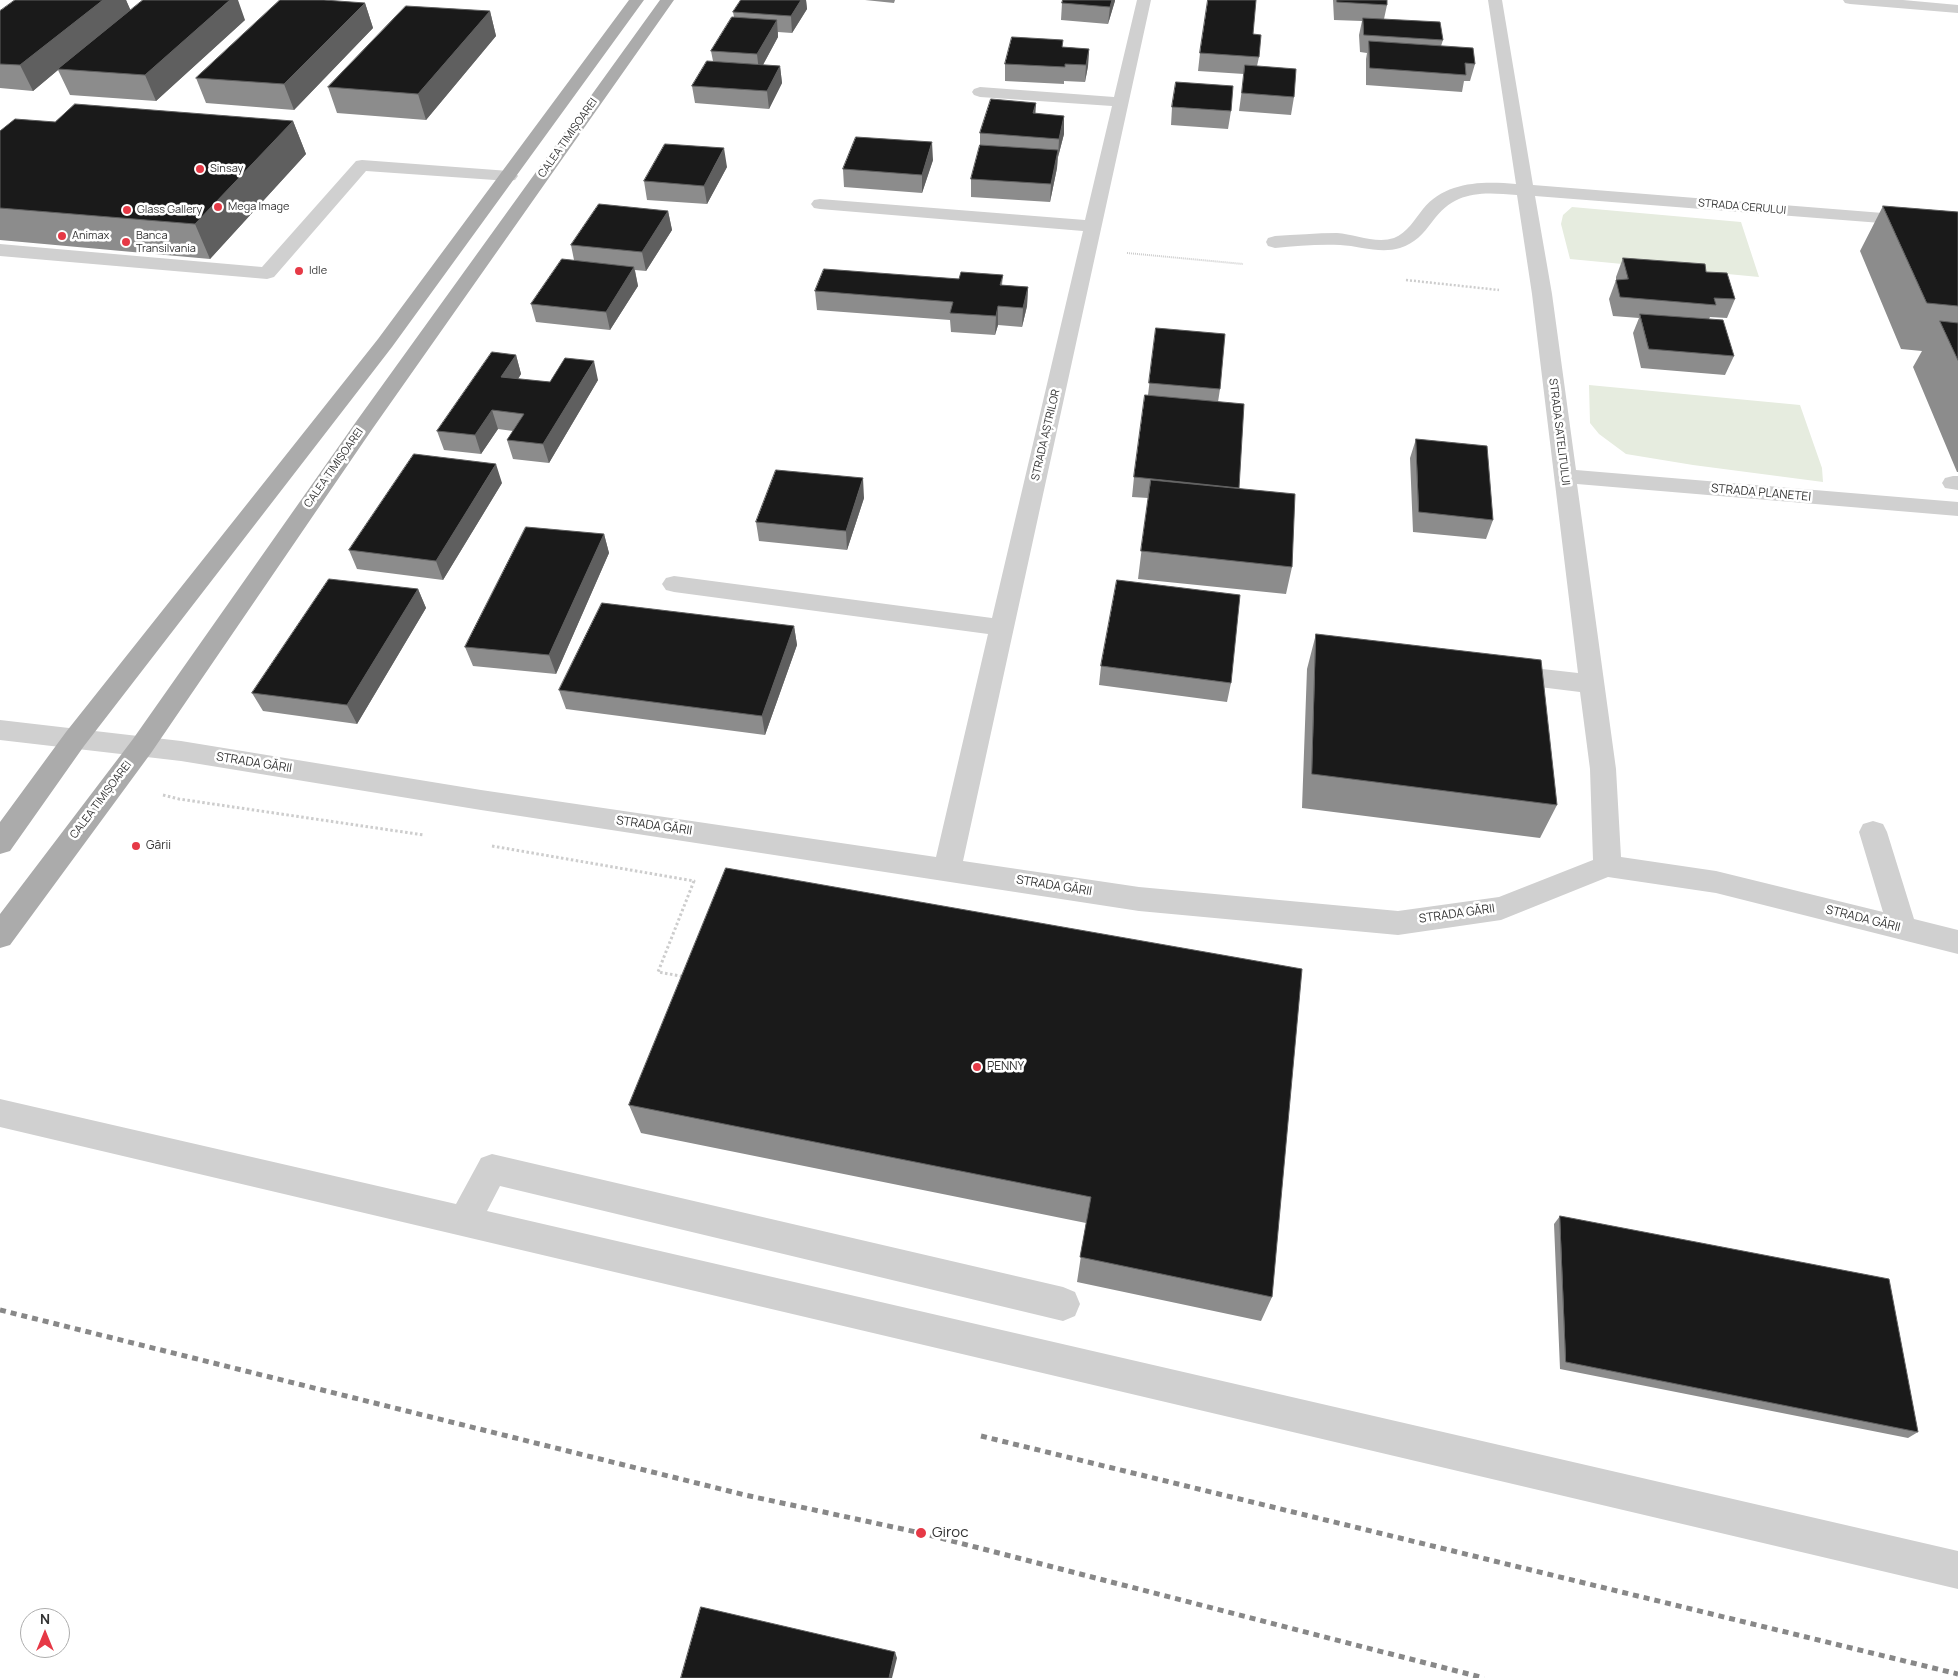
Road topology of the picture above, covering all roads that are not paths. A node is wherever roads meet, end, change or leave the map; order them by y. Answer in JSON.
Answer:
{"nodes":[{"id":1,"x":637,"y":0,"type":"edge"},
{"id":2,"x":666,"y":0,"type":"edge"},
{"id":3,"x":1144,"y":0,"type":"edge"},
{"id":4,"x":1495,"y":0,"type":"edge"},
{"id":5,"x":1850,"y":0,"type":"edge"},
{"id":6,"x":1958,"y":9,"type":"edge"},
{"id":7,"x":980,"y":92,"type":"dead end"},
{"id":8,"x":1121,"y":102,"type":"junction"},
{"id":9,"x":509,"y":176,"type":"junction"},
{"id":10,"x":1525,"y":189,"type":"junction"},
{"id":11,"x":820,"y":204,"type":"dead end"},
{"id":12,"x":1958,"y":224,"type":"edge"},
{"id":13,"x":1093,"y":226,"type":"junction"},
{"id":14,"x":1275,"y":242,"type":"dead end"},
{"id":15,"x":0,"y":250,"type":"edge"},
{"id":16,"x":1564,"y":476,"type":"junction"},
{"id":17,"x":1958,"y":509,"type":"edge"},
{"id":18,"x":674,"y":584,"type":"dead end"},
{"id":19,"x":1003,"y":628,"type":"junction"},
{"id":20,"x":1486,"y":672,"type":"edge"},
{"id":21,"x":1591,"y":684,"type":"junction"},
{"id":22,"x":0,"y":730,"type":"edge"},
{"id":23,"x":75,"y":739,"type":"junction"},
{"id":24,"x":142,"y":746,"type":"junction"},
{"id":25,"x":1873,"y":832,"type":"dead end"},
{"id":26,"x":0,"y":843,"type":"edge"},
{"id":27,"x":1607,"y":866,"type":"junction"},
{"id":28,"x":947,"y":869,"type":"junction"},
{"id":29,"x":1903,"y":929,"type":"junction"},
{"id":30,"x":0,"y":936,"type":"edge"},
{"id":31,"x":1958,"y":942,"type":"edge"},
{"id":32,"x":0,"y":1113,"type":"edge"},
{"id":33,"x":465,"y":1221,"type":"junction"},
{"id":34,"x":1063,"y":1304,"type":"dead end"},
{"id":35,"x":1958,"y":1570,"type":"edge"}],
"edges":[{"from":1,"to":9,"type":"main road","name":"CALEA TIMIȘOAREI"},
{"from":2,"to":24,"type":"main road","name":"CALEA TIMIȘOAREI"},
{"from":3,"to":8,"type":"street","name":"STRADA AȘTRILOR"},
{"from":4,"to":10,"type":"street","name":"STRADA SATELITULUI"},
{"from":5,"to":6,"type":"street"},
{"from":7,"to":8,"type":"street"},
{"from":8,"to":13,"type":"street","name":"STRADA AȘTRILOR"},
{"from":9,"to":15,"type":"street"},
{"from":9,"to":23,"type":"main road","name":"CALEA TIMIȘOAREI"},
{"from":10,"to":12,"type":"street","name":"STRADA CERULUI"},
{"from":10,"to":14,"type":"street","name":"STRADA CERULUI"},
{"from":10,"to":16,"type":"street","name":"STRADA SATELITULUI"},
{"from":11,"to":13,"type":"street"},
{"from":13,"to":19,"type":"street","name":"STRADA AȘTRILOR"},
{"from":16,"to":17,"type":"street","name":"STRADA PLANETEI"},
{"from":16,"to":21,"type":"street","name":"STRADA SATELITULUI"},
{"from":18,"to":19,"type":"street"},
{"from":19,"to":28,"type":"street","name":"STRADA AȘTRILOR"},
{"from":20,"to":21,"type":"street"},
{"from":21,"to":27,"type":"street","name":"STRADA SATELITULUI"},
{"from":22,"to":23,"type":"street","name":"STRADA GĂRII"},
{"from":23,"to":24,"type":"street","name":"STRADA GĂRII"},
{"from":23,"to":26,"type":"main road","name":"CALEA TIMIȘOAREI"},
{"from":24,"to":28,"type":"street","name":"STRADA GĂRII"},
{"from":24,"to":30,"type":"main road","name":"CALEA TIMIȘOAREI"},
{"from":25,"to":29,"type":"street"},
{"from":27,"to":28,"type":"street","name":"STRADA GĂRII"},
{"from":27,"to":29,"type":"street","name":"STRADA GĂRII"},
{"from":29,"to":31,"type":"street","name":"STRADA GĂRII"},
{"from":32,"to":33,"type":"street"},
{"from":33,"to":34,"type":"street"},
{"from":33,"to":35,"type":"street"}]}
